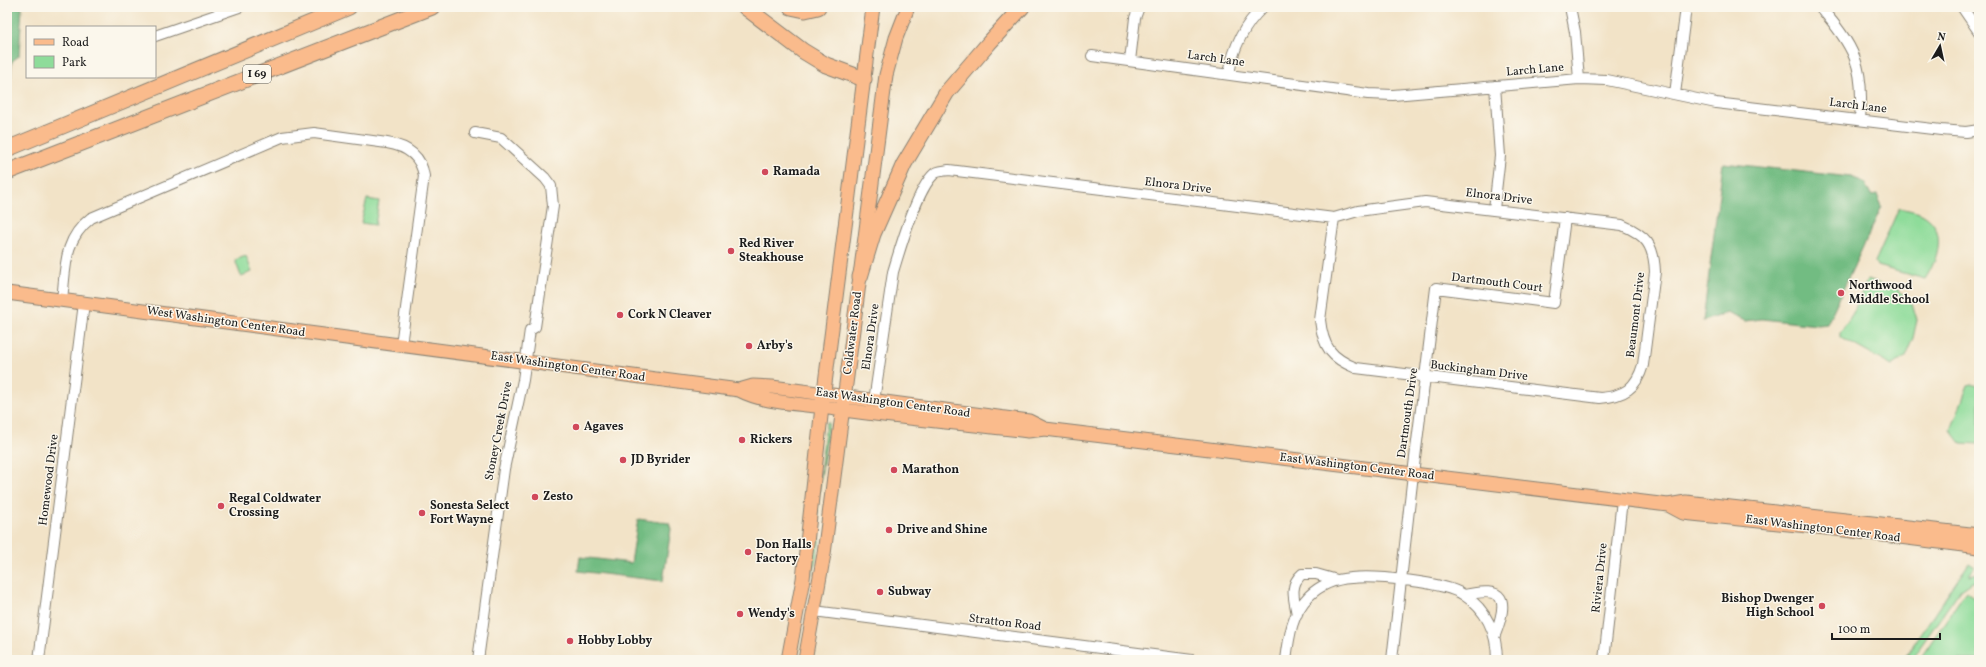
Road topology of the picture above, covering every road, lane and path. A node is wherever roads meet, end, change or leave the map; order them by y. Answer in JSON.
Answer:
{"nodes":[{"id":1,"x":239,"y":7,"type":"edge"},
{"id":2,"x":349,"y":7,"type":"edge"},
{"id":3,"x":432,"y":7,"type":"edge"},
{"id":4,"x":745,"y":7,"type":"edge"},
{"id":5,"x":791,"y":7,"type":"edge"},
{"id":6,"x":818,"y":7,"type":"edge"},
{"id":7,"x":873,"y":7,"type":"edge"},
{"id":8,"x":908,"y":7,"type":"edge"},
{"id":9,"x":1022,"y":7,"type":"edge"},
{"id":10,"x":1139,"y":7,"type":"edge"},
{"id":11,"x":1263,"y":7,"type":"edge"},
{"id":12,"x":1570,"y":7,"type":"edge"},
{"id":13,"x":1686,"y":7,"type":"edge"},
{"id":14,"x":1820,"y":7,"type":"edge"},
{"id":15,"x":1962,"y":7,"type":"edge"},
{"id":16,"x":1979,"y":32,"type":"edge"},
{"id":17,"x":156,"y":36,"type":"edge"},
{"id":18,"x":1092,"y":56,"type":"dead end"},
{"id":19,"x":1130,"y":61,"type":"junction"},
{"id":20,"x":1229,"y":74,"type":"junction"},
{"id":21,"x":864,"y":79,"type":"junction"},
{"id":22,"x":1579,"y":79,"type":"junction"},
{"id":23,"x":1494,"y":86,"type":"junction"},
{"id":24,"x":1675,"y":94,"type":"junction"},
{"id":25,"x":1860,"y":119,"type":"junction"},
{"id":26,"x":1979,"y":130,"type":"edge"},
{"id":27,"x":475,"y":133,"type":"dead end"},
{"id":28,"x":7,"y":149,"type":"edge"},
{"id":29,"x":7,"y":172,"type":"edge"},
{"id":30,"x":1494,"y":209,"type":"junction"},
{"id":31,"x":1334,"y":218,"type":"junction"},
{"id":32,"x":1565,"y":218,"type":"junction"},
{"id":33,"x":1648,"y":242,"type":"joint"},
{"id":34,"x":860,"y":277,"type":"junction"},
{"id":35,"x":1436,"y":288,"type":"joint"},
{"id":36,"x":7,"y":292,"type":"edge"},
{"id":37,"x":62,"y":300,"type":"junction"},
{"id":38,"x":84,"y":303,"type":"junction"},
{"id":39,"x":401,"y":345,"type":"junction"},
{"id":40,"x":445,"y":351,"type":"joint"},
{"id":41,"x":526,"y":361,"type":"junction"},
{"id":42,"x":1426,"y":377,"type":"junction"},
{"id":43,"x":1631,"y":388,"type":"joint"},
{"id":44,"x":739,"y":390,"type":"junction"},
{"id":45,"x":824,"y":394,"type":"junction"},
{"id":46,"x":845,"y":397,"type":"junction"},
{"id":47,"x":874,"y":401,"type":"junction"},
{"id":48,"x":822,"y":407,"type":"junction"},
{"id":49,"x":843,"y":410,"type":"junction"},
{"id":50,"x":1045,"y":429,"type":"junction"},
{"id":51,"x":1412,"y":474,"type":"junction"},
{"id":52,"x":1622,"y":500,"type":"junction"},
{"id":53,"x":1668,"y":505,"type":"junction"},
{"id":54,"x":1979,"y":535,"type":"edge"},
{"id":55,"x":806,"y":543,"type":"junction"},
{"id":56,"x":1979,"y":547,"type":"edge"},
{"id":57,"x":1337,"y":580,"type":"junction"},
{"id":58,"x":1401,"y":581,"type":"junction"},
{"id":59,"x":1464,"y":595,"type":"junction"},
{"id":60,"x":797,"y":609,"type":"junction"},
{"id":61,"x":814,"y":611,"type":"junction"},
{"id":62,"x":1297,"y":614,"type":"junction"},
{"id":63,"x":1495,"y":634,"type":"junction"},
{"id":64,"x":39,"y":660,"type":"edge"},
{"id":65,"x":478,"y":660,"type":"edge"},
{"id":66,"x":788,"y":660,"type":"edge"},
{"id":67,"x":799,"y":660,"type":"edge"},
{"id":68,"x":805,"y":660,"type":"edge"},
{"id":69,"x":1192,"y":660,"type":"edge"},
{"id":70,"x":1286,"y":660,"type":"edge"},
{"id":71,"x":1392,"y":660,"type":"edge"},
{"id":72,"x":1497,"y":660,"type":"edge"},
{"id":73,"x":1604,"y":660,"type":"edge"}],
"edges":[{"from":1,"to":17,"type":"street"},
{"from":2,"to":28,"type":"highway","number":"I 69"},
{"from":3,"to":29,"type":"highway","number":"I 69"},
{"from":4,"to":21,"type":"highway"},
{"from":5,"to":6,"type":"highway"},
{"from":7,"to":21,"type":"main road","name":"Coldwater Road"},
{"from":8,"to":34,"type":"main road","name":"Coldwater Road"},
{"from":9,"to":34,"type":"highway"},
{"from":10,"to":19,"type":"street"},
{"from":11,"to":20,"type":"street"},
{"from":12,"to":22,"type":"street"},
{"from":13,"to":24,"type":"street"},
{"from":14,"to":25,"type":"street"},
{"from":15,"to":16,"type":"street"},
{"from":18,"to":19,"type":"street","name":"Larch Lane"},
{"from":19,"to":20,"type":"street","name":"Larch Lane"},
{"from":20,"to":23,"type":"street","name":"Larch Lane"},
{"from":21,"to":45,"type":"main road","name":"Coldwater Road"},
{"from":22,"to":23,"type":"street","name":"Larch Lane"},
{"from":22,"to":24,"type":"street","name":"Larch Lane"},
{"from":23,"to":30,"type":"street"},
{"from":24,"to":25,"type":"street","name":"Larch Lane"},
{"from":25,"to":26,"type":"street","name":"Larch Lane"},
{"from":27,"to":41,"type":"street","name":"Stoney Creek Drive"},
{"from":30,"to":31,"type":"street","name":"Elnora Drive"},
{"from":30,"to":32,"type":"street","name":"Elnora Drive"},
{"from":31,"to":42,"type":"street","name":"Buckingham Drive"},
{"from":31,"to":47,"type":"street","name":"Elnora Drive"},
{"from":32,"to":33,"type":"street","name":"Elnora Drive"},
{"from":32,"to":35,"type":"street","name":"Dartmouth Court"},
{"from":33,"to":43,"type":"street","name":"Beaumont Drive"},
{"from":34,"to":46,"type":"main road","name":"Coldwater Road"},
{"from":35,"to":42,"type":"street","name":"Dartmouth Drive"},
{"from":36,"to":37,"type":"main road","name":"West Washington Center Road"},
{"from":37,"to":38,"type":"main road","name":"West Washington Center Road"},
{"from":37,"to":39,"type":"street"},
{"from":38,"to":39,"type":"main road","name":"West Washington Center Road"},
{"from":38,"to":64,"type":"street","name":"Homewood Drive"},
{"from":39,"to":40,"type":"main road","name":"West Washington Center Road"},
{"from":40,"to":41,"type":"main road","name":"East Washington Center Road"},
{"from":41,"to":44,"type":"main road","name":"East Washington Center Road"},
{"from":41,"to":65,"type":"street","name":"Stoney Creek Drive"},
{"from":42,"to":43,"type":"street","name":"Buckingham Drive"},
{"from":42,"to":51,"type":"street","name":"Dartmouth Drive"},
{"from":44,"to":45,"type":"main road","name":"East Washington Center Road"},
{"from":44,"to":48,"type":"main road","name":"East Washington Center Road"},
{"from":45,"to":46,"type":"main road","name":"East Washington Center Road"},
{"from":45,"to":48,"type":"main road","name":"Coldwater Road"},
{"from":46,"to":47,"type":"main road","name":"East Washington Center Road"},
{"from":46,"to":49,"type":"main road","name":"Coldwater Road"},
{"from":47,"to":50,"type":"main road","name":"East Washington Center Road"},
{"from":48,"to":49,"type":"main road","name":"East Washington Center Road"},
{"from":48,"to":55,"type":"main road","name":"Coldwater Road"},
{"from":49,"to":50,"type":"main road","name":"East Washington Center Road"},
{"from":49,"to":61,"type":"main road","name":"Coldwater Road"},
{"from":50,"to":51,"type":"main road","name":"East Washington Center Road"},
{"from":51,"to":52,"type":"main road","name":"East Washington Center Road"},
{"from":51,"to":58,"type":"street","name":"Dartmouth Drive"},
{"from":52,"to":53,"type":"main road","name":"East Washington Center Road"},
{"from":52,"to":73,"type":"street","name":"Riviera Drive"},
{"from":53,"to":54,"type":"main road","name":"East Washington Center Road"},
{"from":53,"to":56,"type":"main road","name":"East Washington Center Road"},
{"from":55,"to":60,"type":"main road","name":"Coldwater Road"},
{"from":55,"to":61,"type":"main road"},
{"from":57,"to":58,"type":"street"},
{"from":57,"to":62,"type":"street"},
{"from":57,"to":62,"type":"street"},
{"from":58,"to":59,"type":"street"},
{"from":58,"to":71,"type":"street","name":"Dartmouth Drive"},
{"from":59,"to":63,"type":"street"},
{"from":59,"to":63,"type":"street"},
{"from":60,"to":66,"type":"main road","name":"Coldwater Road"},
{"from":60,"to":67,"type":"main road"},
{"from":61,"to":68,"type":"main road","name":"Coldwater Road"},
{"from":61,"to":69,"type":"street","name":"Stratton Road"},
{"from":62,"to":70,"type":"street"},
{"from":63,"to":72,"type":"street"}]}
